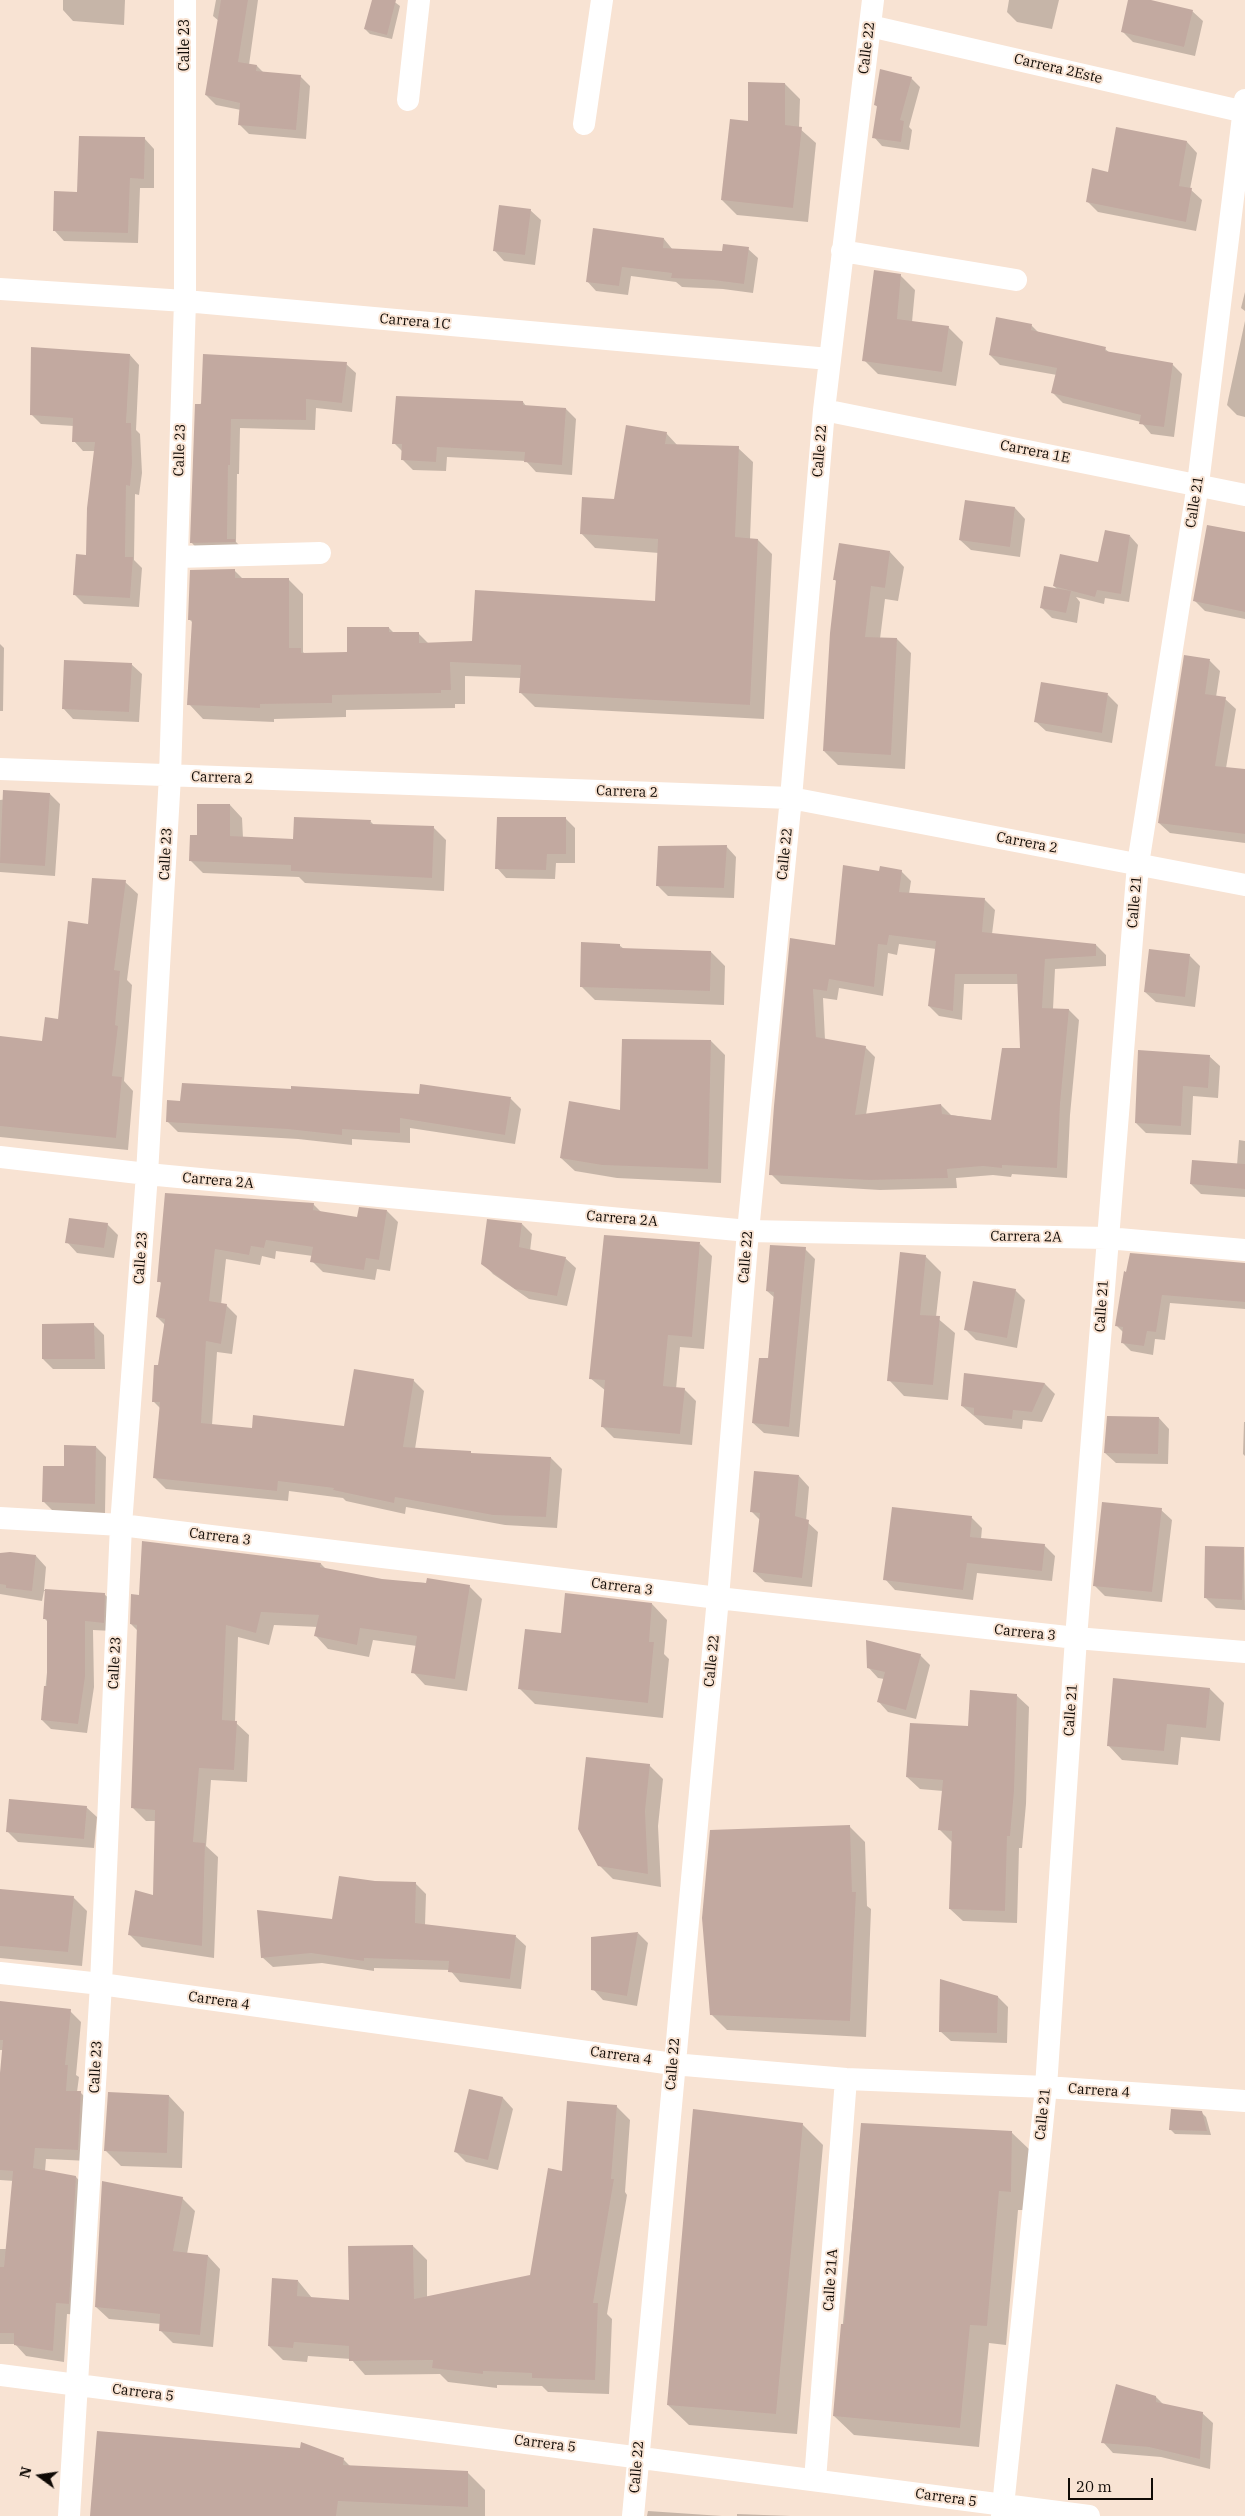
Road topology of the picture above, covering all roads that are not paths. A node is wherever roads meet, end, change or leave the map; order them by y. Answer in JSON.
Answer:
{"nodes":[{"id":1,"x":185,"y":0,"type":"edge"},
{"id":2,"x":419,"y":0,"type":"edge"},
{"id":3,"x":602,"y":0,"type":"edge"},
{"id":4,"x":873,"y":0,"type":"edge"},
{"id":5,"x":870,"y":26,"type":"junction"},
{"id":6,"x":408,"y":100,"type":"dead end"},
{"id":7,"x":1245,"y":108,"type":"edge"},
{"id":8,"x":584,"y":124,"type":"dead end"},
{"id":9,"x":842,"y":250,"type":"junction"},
{"id":10,"x":1016,"y":280,"type":"dead end"},
{"id":11,"x":0,"y":289,"type":"edge"},
{"id":12,"x":185,"y":301,"type":"junction"},
{"id":13,"x":829,"y":359,"type":"junction"},
{"id":14,"x":824,"y":410,"type":"junction"},
{"id":15,"x":1198,"y":484,"type":"junction"},
{"id":16,"x":1245,"y":495,"type":"edge"},
{"id":17,"x":320,"y":554,"type":"dead end"},
{"id":18,"x":177,"y":557,"type":"junction"},
{"id":19,"x":0,"y":769,"type":"edge"},
{"id":20,"x":170,"y":776,"type":"junction"},
{"id":21,"x":791,"y":798,"type":"junction"},
{"id":22,"x":1138,"y":864,"type":"junction"},
{"id":23,"x":1245,"y":885,"type":"edge"},
{"id":24,"x":0,"y":1157,"type":"edge"},
{"id":25,"x":147,"y":1174,"type":"junction"},
{"id":26,"x":748,"y":1231,"type":"junction"},
{"id":27,"x":1108,"y":1238,"type":"junction"},
{"id":28,"x":1245,"y":1250,"type":"edge"},
{"id":29,"x":0,"y":1518,"type":"edge"},
{"id":30,"x":121,"y":1525,"type":"junction"},
{"id":31,"x":718,"y":1598,"type":"junction"},
{"id":32,"x":1076,"y":1638,"type":"junction"},
{"id":33,"x":1245,"y":1652,"type":"edge"},
{"id":34,"x":0,"y":1973,"type":"edge"},
{"id":35,"x":101,"y":1984,"type":"junction"},
{"id":36,"x":673,"y":2064,"type":"junction"},
{"id":37,"x":846,"y":2079,"type":"junction"},
{"id":38,"x":1046,"y":2088,"type":"junction"},
{"id":39,"x":1245,"y":2100,"type":"edge"},
{"id":40,"x":0,"y":2375,"type":"edge"},
{"id":41,"x":78,"y":2384,"type":"junction"},
{"id":42,"x":638,"y":2456,"type":"junction"},
{"id":43,"x":815,"y":2480,"type":"junction"},
{"id":44,"x":1002,"y":2511,"type":"edge"},
{"id":45,"x":69,"y":2516,"type":"edge"},
{"id":46,"x":633,"y":2516,"type":"edge"},
{"id":47,"x":1089,"y":2516,"type":"edge"}],
"edges":[{"from":1,"to":12,"type":"street","name":"Calle 23"},
{"from":2,"to":6,"type":"street"},
{"from":3,"to":8,"type":"street"},
{"from":4,"to":5,"type":"street","name":"Calle 22"},
{"from":5,"to":7,"type":"street","name":"Carrera 2Este"},
{"from":5,"to":9,"type":"street","name":"Calle 22"},
{"from":7,"to":15,"type":"street","name":"Calle 21"},
{"from":9,"to":10,"type":"street"},
{"from":9,"to":13,"type":"street","name":"Calle 22"},
{"from":11,"to":12,"type":"street","name":"Carrera 1C"},
{"from":12,"to":13,"type":"street","name":"Carrera 1C"},
{"from":12,"to":18,"type":"street","name":"Calle 23"},
{"from":13,"to":14,"type":"street","name":"Calle 22"},
{"from":14,"to":15,"type":"street","name":"Carrera 1E"},
{"from":14,"to":21,"type":"street","name":"Calle 22"},
{"from":15,"to":16,"type":"street","name":"Carrera 1E"},
{"from":15,"to":22,"type":"street","name":"Calle 21"},
{"from":17,"to":18,"type":"street"},
{"from":18,"to":20,"type":"street","name":"Calle 23"},
{"from":19,"to":20,"type":"street","name":"Carrera 2"},
{"from":20,"to":21,"type":"street","name":"Carrera 2"},
{"from":20,"to":25,"type":"street","name":"Calle 23"},
{"from":21,"to":22,"type":"street","name":"Carrera 2"},
{"from":21,"to":26,"type":"street","name":"Calle 22"},
{"from":22,"to":23,"type":"street","name":"Carrera 2"},
{"from":22,"to":27,"type":"street","name":"Calle 21"},
{"from":24,"to":25,"type":"street","name":"Carrera 2A"},
{"from":25,"to":26,"type":"street","name":"Carrera 2A"},
{"from":25,"to":30,"type":"street","name":"Calle 23"},
{"from":26,"to":27,"type":"street","name":"Carrera 2A"},
{"from":26,"to":31,"type":"street","name":"Calle 22"},
{"from":27,"to":28,"type":"street","name":"Carrera 2A"},
{"from":27,"to":32,"type":"street","name":"Calle 21"},
{"from":29,"to":30,"type":"street","name":"Carrera 3"},
{"from":30,"to":31,"type":"street","name":"Carrera 3"},
{"from":30,"to":35,"type":"street","name":"Calle 23"},
{"from":31,"to":32,"type":"street","name":"Carrera 3"},
{"from":31,"to":36,"type":"street","name":"Calle 22"},
{"from":32,"to":33,"type":"street","name":"Carrera 3"},
{"from":32,"to":38,"type":"street","name":"Calle 21"},
{"from":34,"to":35,"type":"street","name":"Carrera 4"},
{"from":35,"to":36,"type":"street","name":"Carrera 4"},
{"from":35,"to":41,"type":"street","name":"Calle 23"},
{"from":36,"to":37,"type":"street","name":"Carrera 4"},
{"from":36,"to":42,"type":"street","name":"Calle 22"},
{"from":37,"to":38,"type":"street","name":"Carrera 4"},
{"from":37,"to":43,"type":"street","name":"Calle 21A"},
{"from":38,"to":39,"type":"street","name":"Carrera 4"},
{"from":38,"to":44,"type":"street","name":"Calle 21"},
{"from":40,"to":41,"type":"street","name":"Carrera 5"},
{"from":41,"to":42,"type":"street","name":"Carrera 5"},
{"from":41,"to":45,"type":"street","name":"Calle 23"},
{"from":42,"to":43,"type":"street","name":"Carrera 5"},
{"from":42,"to":46,"type":"street","name":"Calle 22"},
{"from":43,"to":44,"type":"street","name":"Carrera 5"},
{"from":44,"to":47,"type":"street","name":"Carrera 5"}]}
